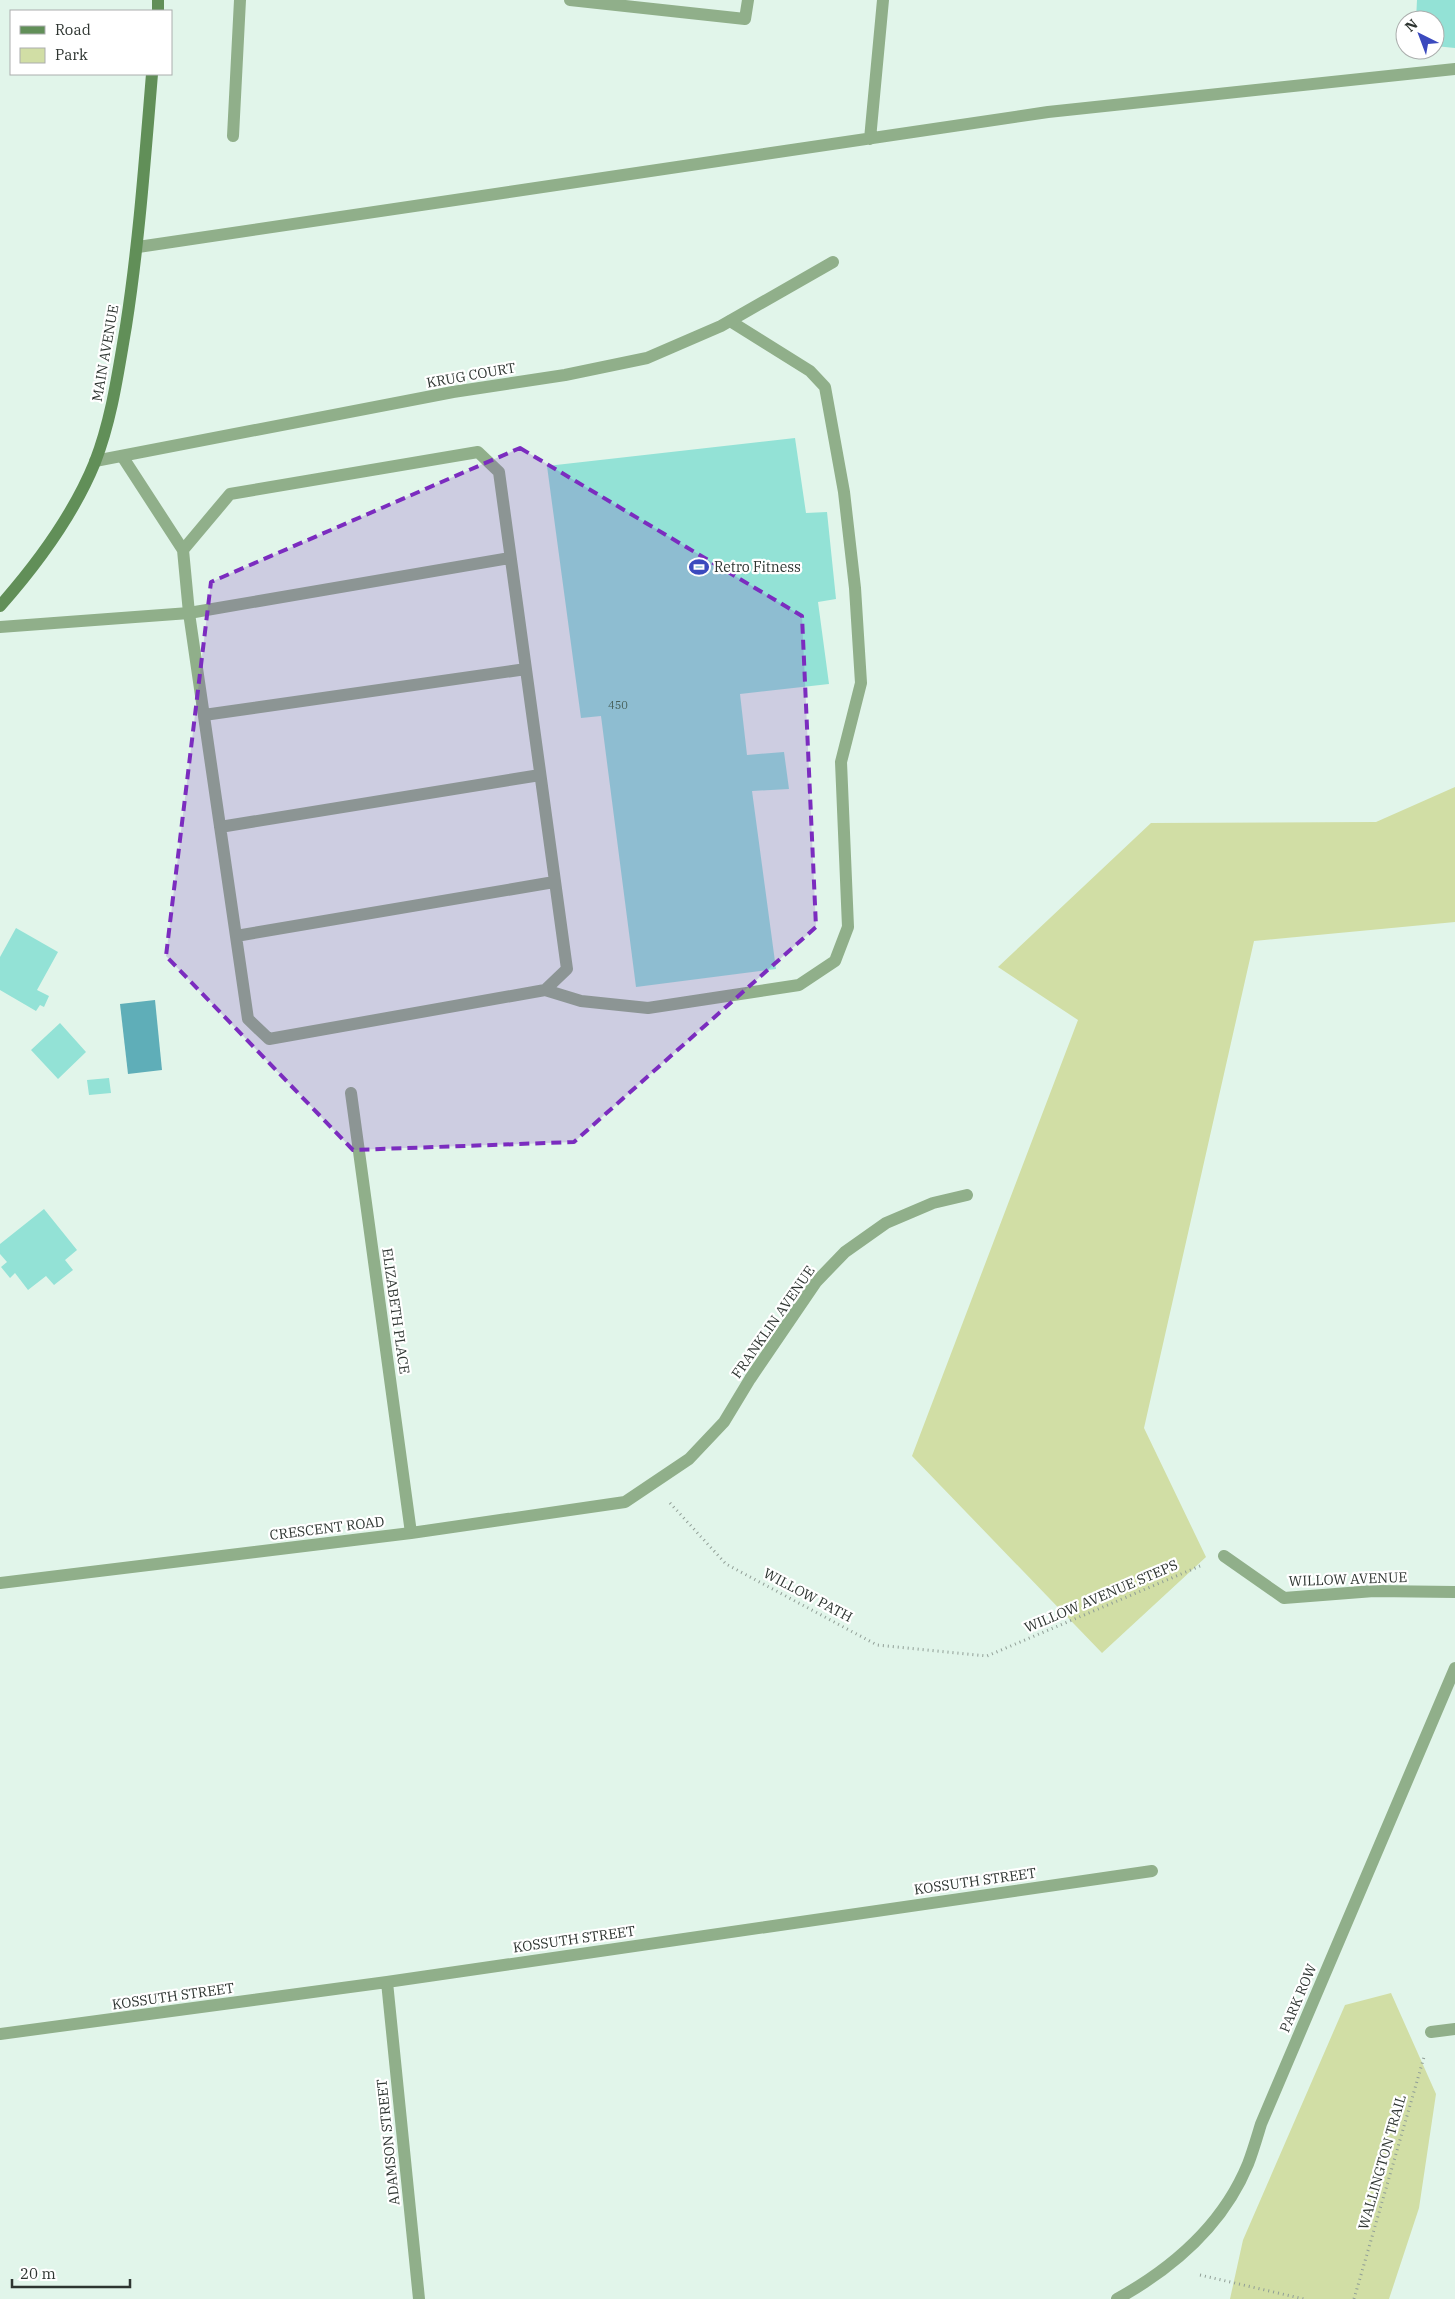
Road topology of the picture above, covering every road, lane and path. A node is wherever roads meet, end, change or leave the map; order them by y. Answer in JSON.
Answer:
{"nodes":[{"id":1,"x":240,"y":0,"type":"edge"},
{"id":2,"x":570,"y":0,"type":"edge"},
{"id":3,"x":748,"y":0,"type":"edge"},
{"id":4,"x":884,"y":0,"type":"edge"},
{"id":5,"x":1455,"y":69,"type":"edge"},
{"id":6,"x":152,"y":75,"type":"edge"},
{"id":7,"x":233,"y":136,"type":"dead end"},
{"id":8,"x":870,"y":139,"type":"junction"},
{"id":9,"x":138,"y":247,"type":"junction"},
{"id":10,"x":833,"y":262,"type":"dead end"},
{"id":11,"x":730,"y":321,"type":"junction"},
{"id":12,"x":122,"y":456,"type":"junction"},
{"id":13,"x":95,"y":461,"type":"junction"},
{"id":14,"x":183,"y":550,"type":"junction"},
{"id":15,"x":510,"y":558,"type":"junction"},
{"id":16,"x":0,"y":606,"type":"edge"},
{"id":17,"x":189,"y":613,"type":"junction"},
{"id":18,"x":0,"y":627,"type":"edge"},
{"id":19,"x":526,"y":668,"type":"junction"},
{"id":20,"x":204,"y":716,"type":"junction"},
{"id":21,"x":540,"y":775,"type":"junction"},
{"id":22,"x":220,"y":827,"type":"junction"},
{"id":23,"x":554,"y":882,"type":"junction"},
{"id":24,"x":236,"y":936,"type":"junction"},
{"id":25,"x":545,"y":990,"type":"junction"},
{"id":26,"x":350,"y":1094,"type":"dead end"},
{"id":27,"x":967,"y":1195,"type":"dead end"},
{"id":28,"x":652,"y":1484,"type":"junction"},
{"id":29,"x":412,"y":1533,"type":"junction"},
{"id":30,"x":1224,"y":1556,"type":"joint"},
{"id":31,"x":0,"y":1583,"type":"edge"},
{"id":32,"x":1455,"y":1592,"type":"edge"},
{"id":33,"x":987,"y":1656,"type":"joint"},
{"id":34,"x":1455,"y":1668,"type":"edge"},
{"id":35,"x":1152,"y":1871,"type":"dead end"},
{"id":36,"x":387,"y":1982,"type":"junction"},
{"id":37,"x":1455,"y":2029,"type":"edge"},
{"id":38,"x":1431,"y":2032,"type":"joint"},
{"id":39,"x":0,"y":2034,"type":"edge"},
{"id":40,"x":1167,"y":2267,"type":"junction"},
{"id":41,"x":419,"y":2299,"type":"edge"},
{"id":42,"x":1117,"y":2299,"type":"edge"},
{"id":43,"x":1304,"y":2299,"type":"edge"},
{"id":44,"x":1354,"y":2299,"type":"edge"}],
"edges":[{"from":1,"to":7,"type":"street"},
{"from":2,"to":3,"type":"street"},
{"from":4,"to":8,"type":"street"},
{"from":5,"to":8,"type":"street"},
{"from":6,"to":9,"type":"street","name":"MAIN AVENUE"},
{"from":8,"to":9,"type":"street"},
{"from":9,"to":13,"type":"street","name":"MAIN AVENUE"},
{"from":10,"to":11,"type":"street","name":"KRUG COURT"},
{"from":11,"to":12,"type":"street","name":"KRUG COURT"},
{"from":11,"to":25,"type":"street"},
{"from":12,"to":13,"type":"street","name":"KRUG COURT"},
{"from":12,"to":14,"type":"street"},
{"from":13,"to":16,"type":"street","name":"MAIN AVENUE"},
{"from":14,"to":15,"type":"street"},
{"from":14,"to":17,"type":"street"},
{"from":15,"to":17,"type":"street"},
{"from":15,"to":19,"type":"street"},
{"from":17,"to":18,"type":"street"},
{"from":17,"to":20,"type":"street"},
{"from":19,"to":20,"type":"street"},
{"from":19,"to":21,"type":"street"},
{"from":20,"to":22,"type":"street"},
{"from":21,"to":22,"type":"street"},
{"from":21,"to":23,"type":"street"},
{"from":22,"to":24,"type":"street"},
{"from":23,"to":24,"type":"street"},
{"from":23,"to":25,"type":"street"},
{"from":24,"to":25,"type":"street"},
{"from":26,"to":29,"type":"street","name":"ELIZABETH PLACE"},
{"from":27,"to":28,"type":"street","name":"FRANKLIN AVENUE"},
{"from":28,"to":29,"type":"street","name":"CRESCENT ROAD"},
{"from":28,"to":33,"type":"path","name":"WILLOW PATH"},
{"from":29,"to":31,"type":"street","name":"CRESCENT ROAD"},
{"from":30,"to":32,"type":"street","name":"WILLOW AVENUE"},
{"from":30,"to":33,"type":"path","name":"WILLOW AVENUE STEPS"},
{"from":34,"to":40,"type":"street","name":"PARK ROW"},
{"from":35,"to":36,"type":"street","name":"KOSSUTH STREET"},
{"from":36,"to":39,"type":"street","name":"KOSSUTH STREET"},
{"from":36,"to":41,"type":"street","name":"ADAMSON STREET"},
{"from":37,"to":38,"type":"street"},
{"from":38,"to":44,"type":"path","name":"WALLINGTON TRAIL"},
{"from":40,"to":42,"type":"street","name":"PARK ROW"},
{"from":40,"to":43,"type":"path"}]}
